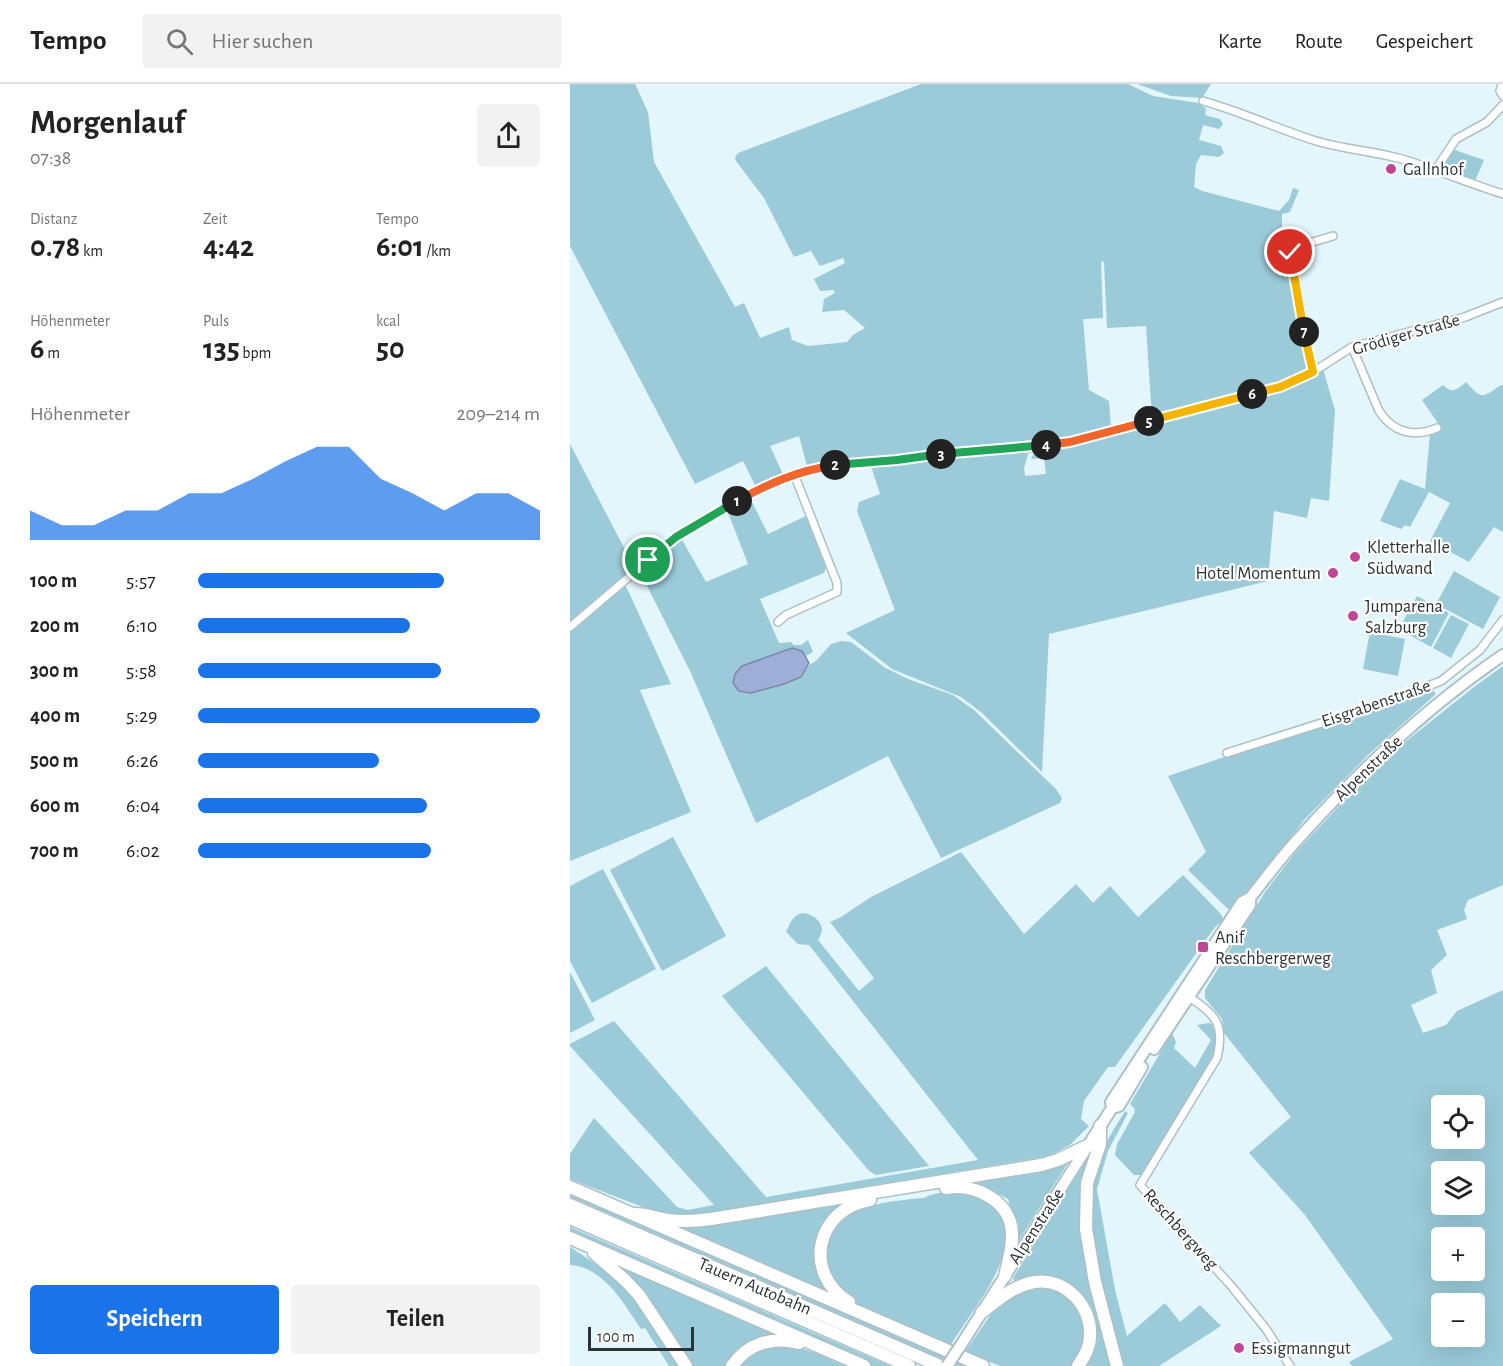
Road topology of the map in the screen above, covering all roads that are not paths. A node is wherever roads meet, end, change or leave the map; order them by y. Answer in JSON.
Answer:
{"nodes":[{"id":1,"x":1502,"y":84,"type":"edge"},
{"id":2,"x":1503,"y":96,"type":"edge"},
{"id":3,"x":1203,"y":101,"type":"dead end"},
{"id":4,"x":1503,"y":105,"type":"edge"},
{"id":5,"x":1436,"y":169,"type":"junction"},
{"id":6,"x":1503,"y":194,"type":"edge"},
{"id":7,"x":1333,"y":236,"type":"dead end"},
{"id":8,"x":1503,"y":302,"type":"edge"},
{"id":9,"x":1352,"y":347,"type":"junction"},
{"id":10,"x":1313,"y":372,"type":"junction"},
{"id":11,"x":1437,"y":428,"type":"dead end"},
{"id":12,"x":794,"y":474,"type":"junction"},
{"id":13,"x":1503,"y":620,"type":"edge"},
{"id":14,"x":778,"y":622,"type":"dead end"},
{"id":15,"x":570,"y":627,"type":"edge"},
{"id":16,"x":1503,"y":655,"type":"edge"},
{"id":17,"x":1227,"y":753,"type":"dead end"},
{"id":18,"x":1250,"y":898,"type":"junction"},
{"id":19,"x":1189,"y":997,"type":"junction"},
{"id":20,"x":1112,"y":1108,"type":"junction"},
{"id":21,"x":1100,"y":1126,"type":"junction"},
{"id":22,"x":1089,"y":1145,"type":"junction"},
{"id":23,"x":570,"y":1186,"type":"edge"},
{"id":24,"x":570,"y":1205,"type":"edge"},
{"id":25,"x":635,"y":1214,"type":"junction"},
{"id":26,"x":570,"y":1218,"type":"edge"},
{"id":27,"x":576,"y":1241,"type":"edge"},
{"id":28,"x":1005,"y":1275,"type":"junction"},
{"id":29,"x":982,"y":1312,"type":"junction"},
{"id":30,"x":875,"y":1319,"type":"junction"},
{"id":31,"x":826,"y":1350,"type":"junction"},
{"id":32,"x":686,"y":1366,"type":"edge"},
{"id":33,"x":732,"y":1366,"type":"edge"},
{"id":34,"x":864,"y":1366,"type":"edge"},
{"id":35,"x":909,"y":1366,"type":"edge"},
{"id":36,"x":940,"y":1366,"type":"edge"},
{"id":37,"x":947,"y":1366,"type":"edge"},
{"id":38,"x":983,"y":1366,"type":"edge"},
{"id":39,"x":1078,"y":1366,"type":"edge"},
{"id":40,"x":1117,"y":1366,"type":"edge"},
{"id":41,"x":1290,"y":1366,"type":"edge"}],
"edges":[{"from":1,"to":2,"type":"street"},
{"from":3,"to":5,"type":"street"},
{"from":4,"to":5,"type":"street"},
{"from":5,"to":6,"type":"street"},
{"from":7,"to":10,"type":"street"},
{"from":8,"to":9,"type":"street","name":"Grödiger Straße"},
{"from":9,"to":10,"type":"street","name":"Grödiger Straße"},
{"from":9,"to":11,"type":"street"},
{"from":10,"to":12,"type":"street","name":"Grödiger Straße"},
{"from":12,"to":14,"type":"street"},
{"from":12,"to":15,"type":"street","name":"Grödiger Straße"},
{"from":13,"to":17,"type":"street","name":"Eisgrabenstraße"},
{"from":16,"to":18,"type":"main road","name":"Alpenstraße"},
{"from":18,"to":19,"type":"main road","name":"Alpenstraße"},
{"from":18,"to":20,"type":"main road","name":"Alpenstraße"},
{"from":19,"to":20,"type":"main road","name":"Alpenstraße"},
{"from":19,"to":41,"type":"street","name":"Reschbergweg"},
{"from":20,"to":21,"type":"main road","name":"Alpenstraße"},
{"from":21,"to":22,"type":"main road","name":"Alpenstraße"},
{"from":21,"to":40,"type":"highway"},
{"from":22,"to":25,"type":"highway"},
{"from":22,"to":28,"type":"main road","name":"Alpenstraße"},
{"from":23,"to":25,"type":"highway"},
{"from":24,"to":36,"type":"highway","name":"Tauern Autobahn"},
{"from":25,"to":30,"type":"highway"},
{"from":26,"to":35,"type":"highway","name":"Tauern Autobahn"},
{"from":27,"to":31,"type":"highway"},
{"from":27,"to":32,"type":"highway"},
{"from":28,"to":29,"type":"main road","name":"Alpenstraße"},
{"from":28,"to":30,"type":"highway"},
{"from":29,"to":37,"type":"main road","name":"Alpenstraße","bridge":true},
{"from":29,"to":39,"type":"highway"},
{"from":30,"to":38,"type":"highway"},
{"from":31,"to":33,"type":"highway"},
{"from":31,"to":34,"type":"highway"}]}
